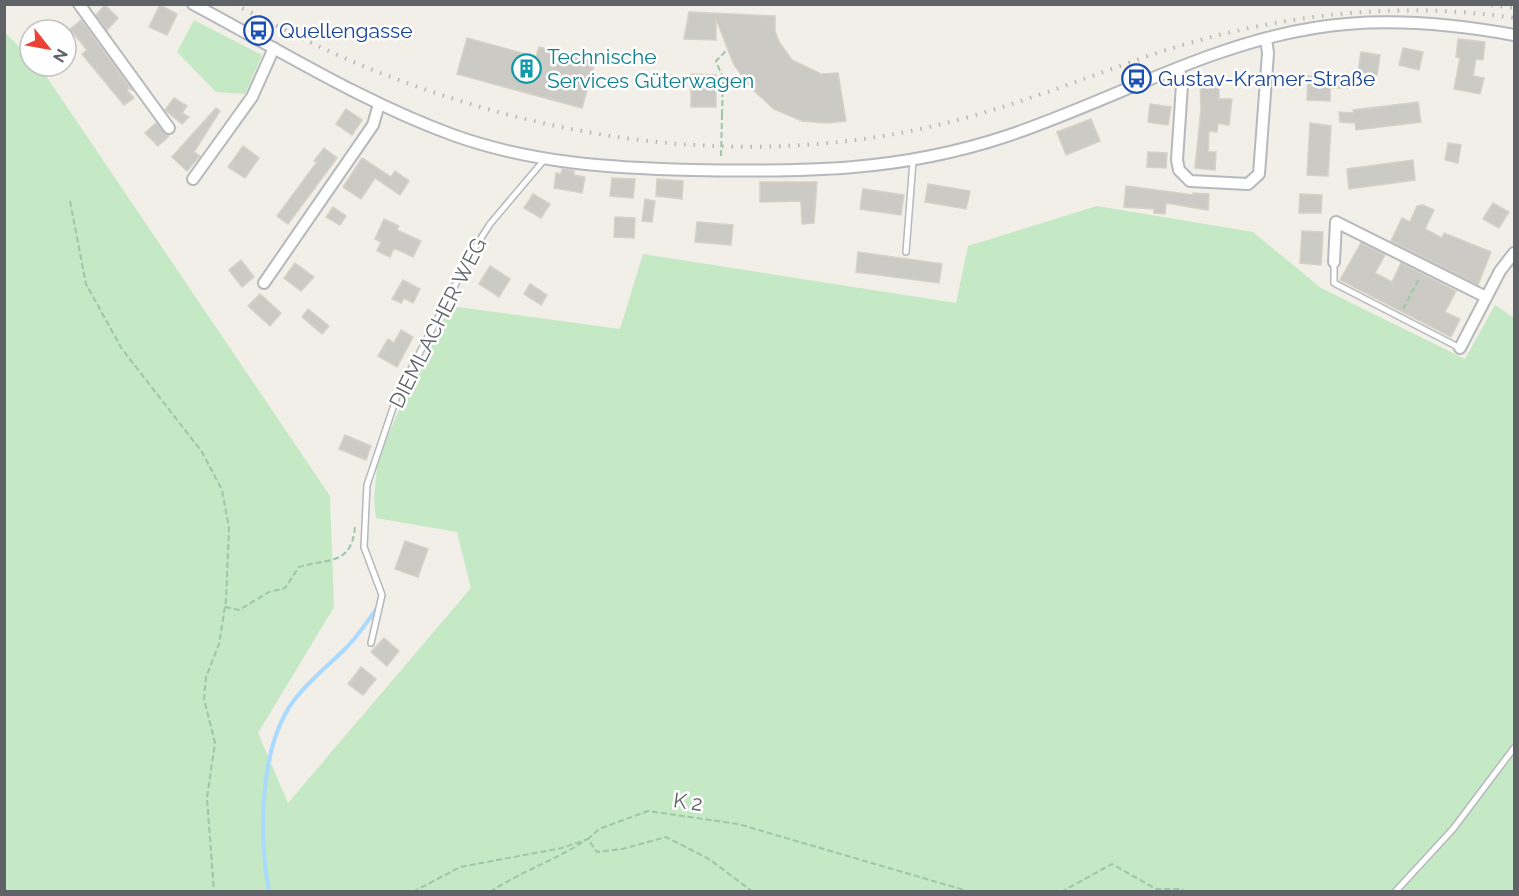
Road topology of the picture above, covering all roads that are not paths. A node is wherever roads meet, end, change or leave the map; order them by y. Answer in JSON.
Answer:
{"nodes":[{"id":1,"x":79,"y":4,"type":"edge"},
{"id":2,"x":193,"y":4,"type":"edge"},
{"id":3,"x":1515,"y":35,"type":"edge"},
{"id":4,"x":1266,"y":39,"type":"junction"},
{"id":5,"x":274,"y":48,"type":"junction"},
{"id":6,"x":1179,"y":69,"type":"junction"},
{"id":7,"x":379,"y":104,"type":"junction"},
{"id":8,"x":169,"y":128,"type":"dead end"},
{"id":9,"x":544,"y":160,"type":"junction"},
{"id":10,"x":913,"y":161,"type":"junction"},
{"id":11,"x":193,"y":179,"type":"dead end"},
{"id":12,"x":906,"y":252,"type":"dead end"},
{"id":13,"x":1515,"y":253,"type":"edge"},
{"id":14,"x":1334,"y":262,"type":"joint"},
{"id":15,"x":264,"y":284,"type":"dead end"},
{"id":16,"x":1486,"y":297,"type":"junction"},
{"id":17,"x":1460,"y":348,"type":"joint"},
{"id":18,"x":371,"y":643,"type":"dead end"},
{"id":19,"x":1515,"y":748,"type":"edge"},
{"id":20,"x":1395,"y":891,"type":"edge"}],
"edges":[{"from":1,"to":8,"type":"street"},
{"from":2,"to":5,"type":"street"},
{"from":3,"to":4,"type":"street"},
{"from":4,"to":6,"type":"street"},
{"from":4,"to":6,"type":"street"},
{"from":5,"to":7,"type":"street"},
{"from":5,"to":11,"type":"street"},
{"from":6,"to":10,"type":"street"},
{"from":7,"to":9,"type":"street"},
{"from":7,"to":15,"type":"street"},
{"from":9,"to":10,"type":"street"},
{"from":9,"to":18,"type":"lane","name":"DIEMLACHER WEG"},
{"from":10,"to":12,"type":"lane"},
{"from":13,"to":16,"type":"street"},
{"from":14,"to":16,"type":"street"},
{"from":14,"to":17,"type":"lane"},
{"from":16,"to":17,"type":"street"},
{"from":19,"to":20,"type":"lane"}]}
